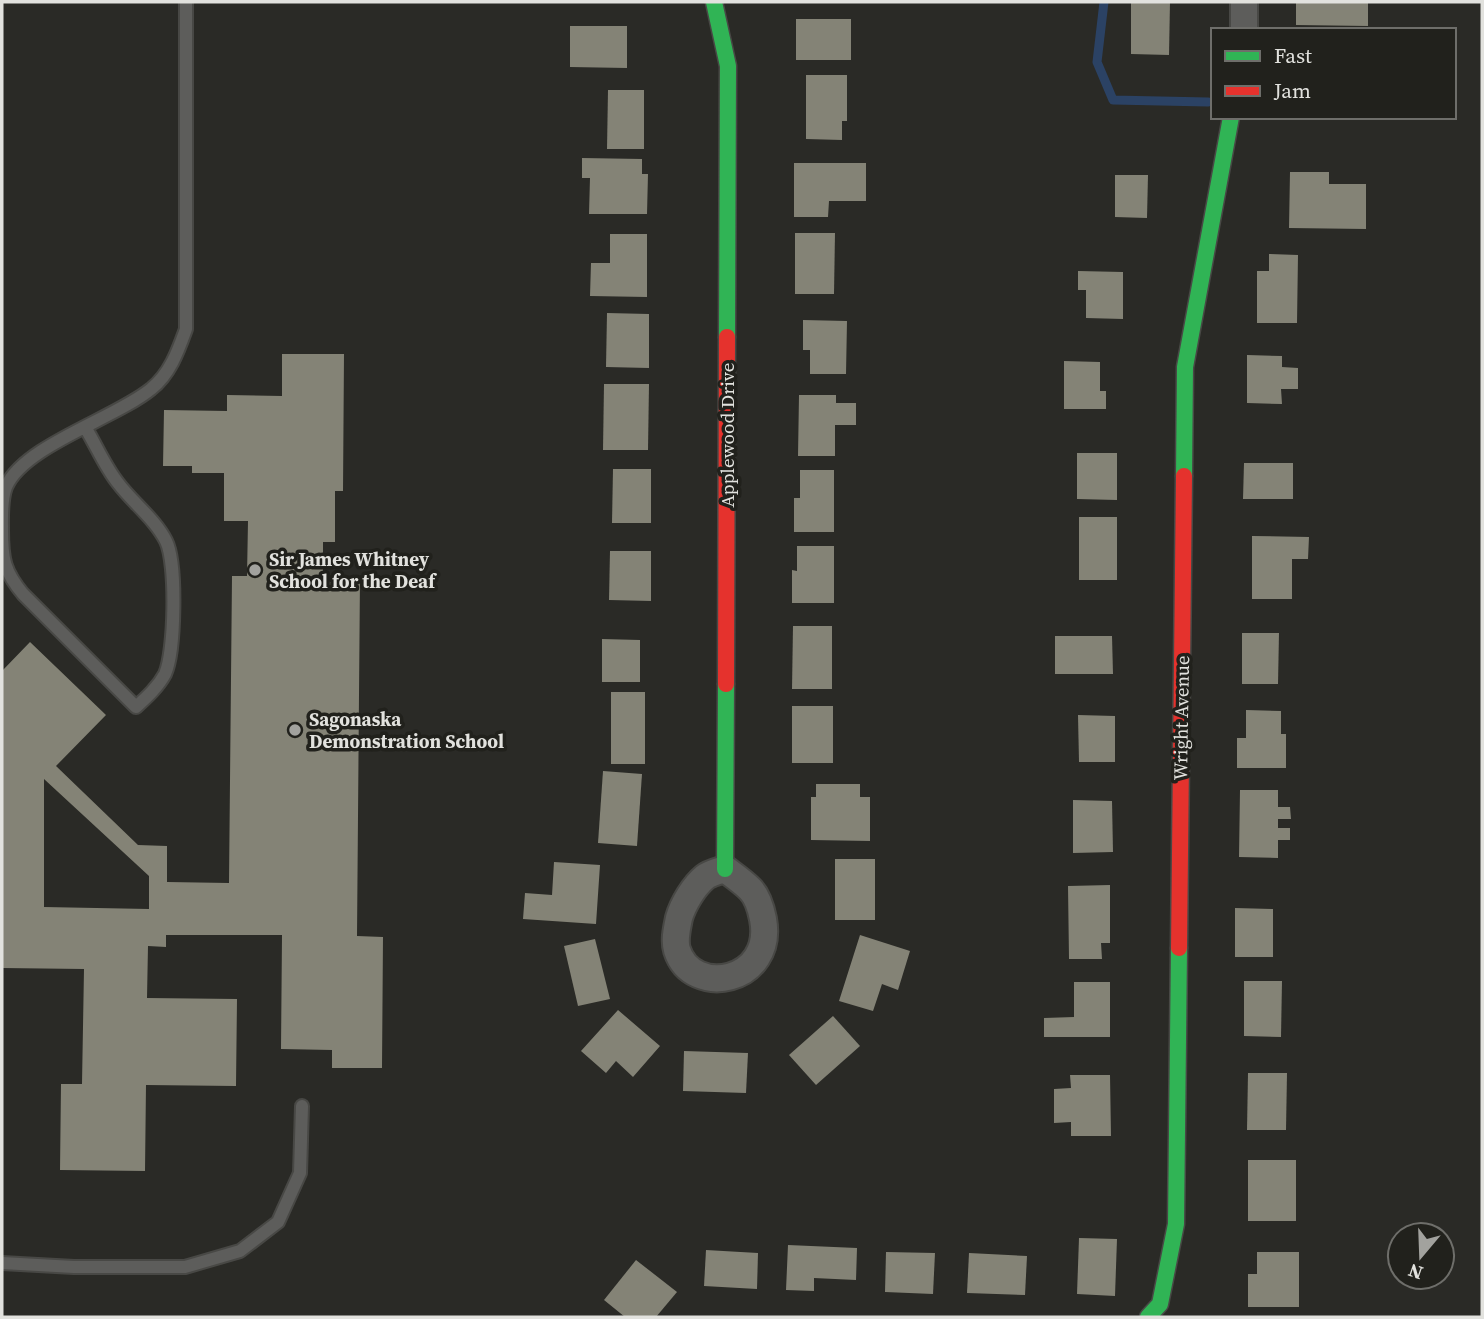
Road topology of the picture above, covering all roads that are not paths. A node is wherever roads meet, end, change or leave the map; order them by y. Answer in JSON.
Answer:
{"nodes":[{"id":1,"x":186,"y":2,"type":"edge"},
{"id":2,"x":714,"y":2,"type":"edge"},
{"id":3,"x":1244,"y":2,"type":"edge"},
{"id":4,"x":1244,"y":28,"type":"edge"},
{"id":5,"x":1231,"y":119,"type":"edge"},
{"id":6,"x":85,"y":427,"type":"junction"},
{"id":7,"x":725,"y":869,"type":"dead end"},
{"id":8,"x":302,"y":1106,"type":"dead end"},
{"id":9,"x":2,"y":1264,"type":"edge"},
{"id":10,"x":1148,"y":1317,"type":"edge"}],
"edges":[{"from":1,"to":6,"type":"lane"},
{"from":2,"to":7,"type":"street","name":"Applewood Drive"},
{"from":3,"to":4,"type":"street"},
{"from":5,"to":10,"type":"street","name":"Wright Avenue"},
{"from":6,"to":6,"type":"lane"},
{"from":8,"to":9,"type":"lane"}]}
